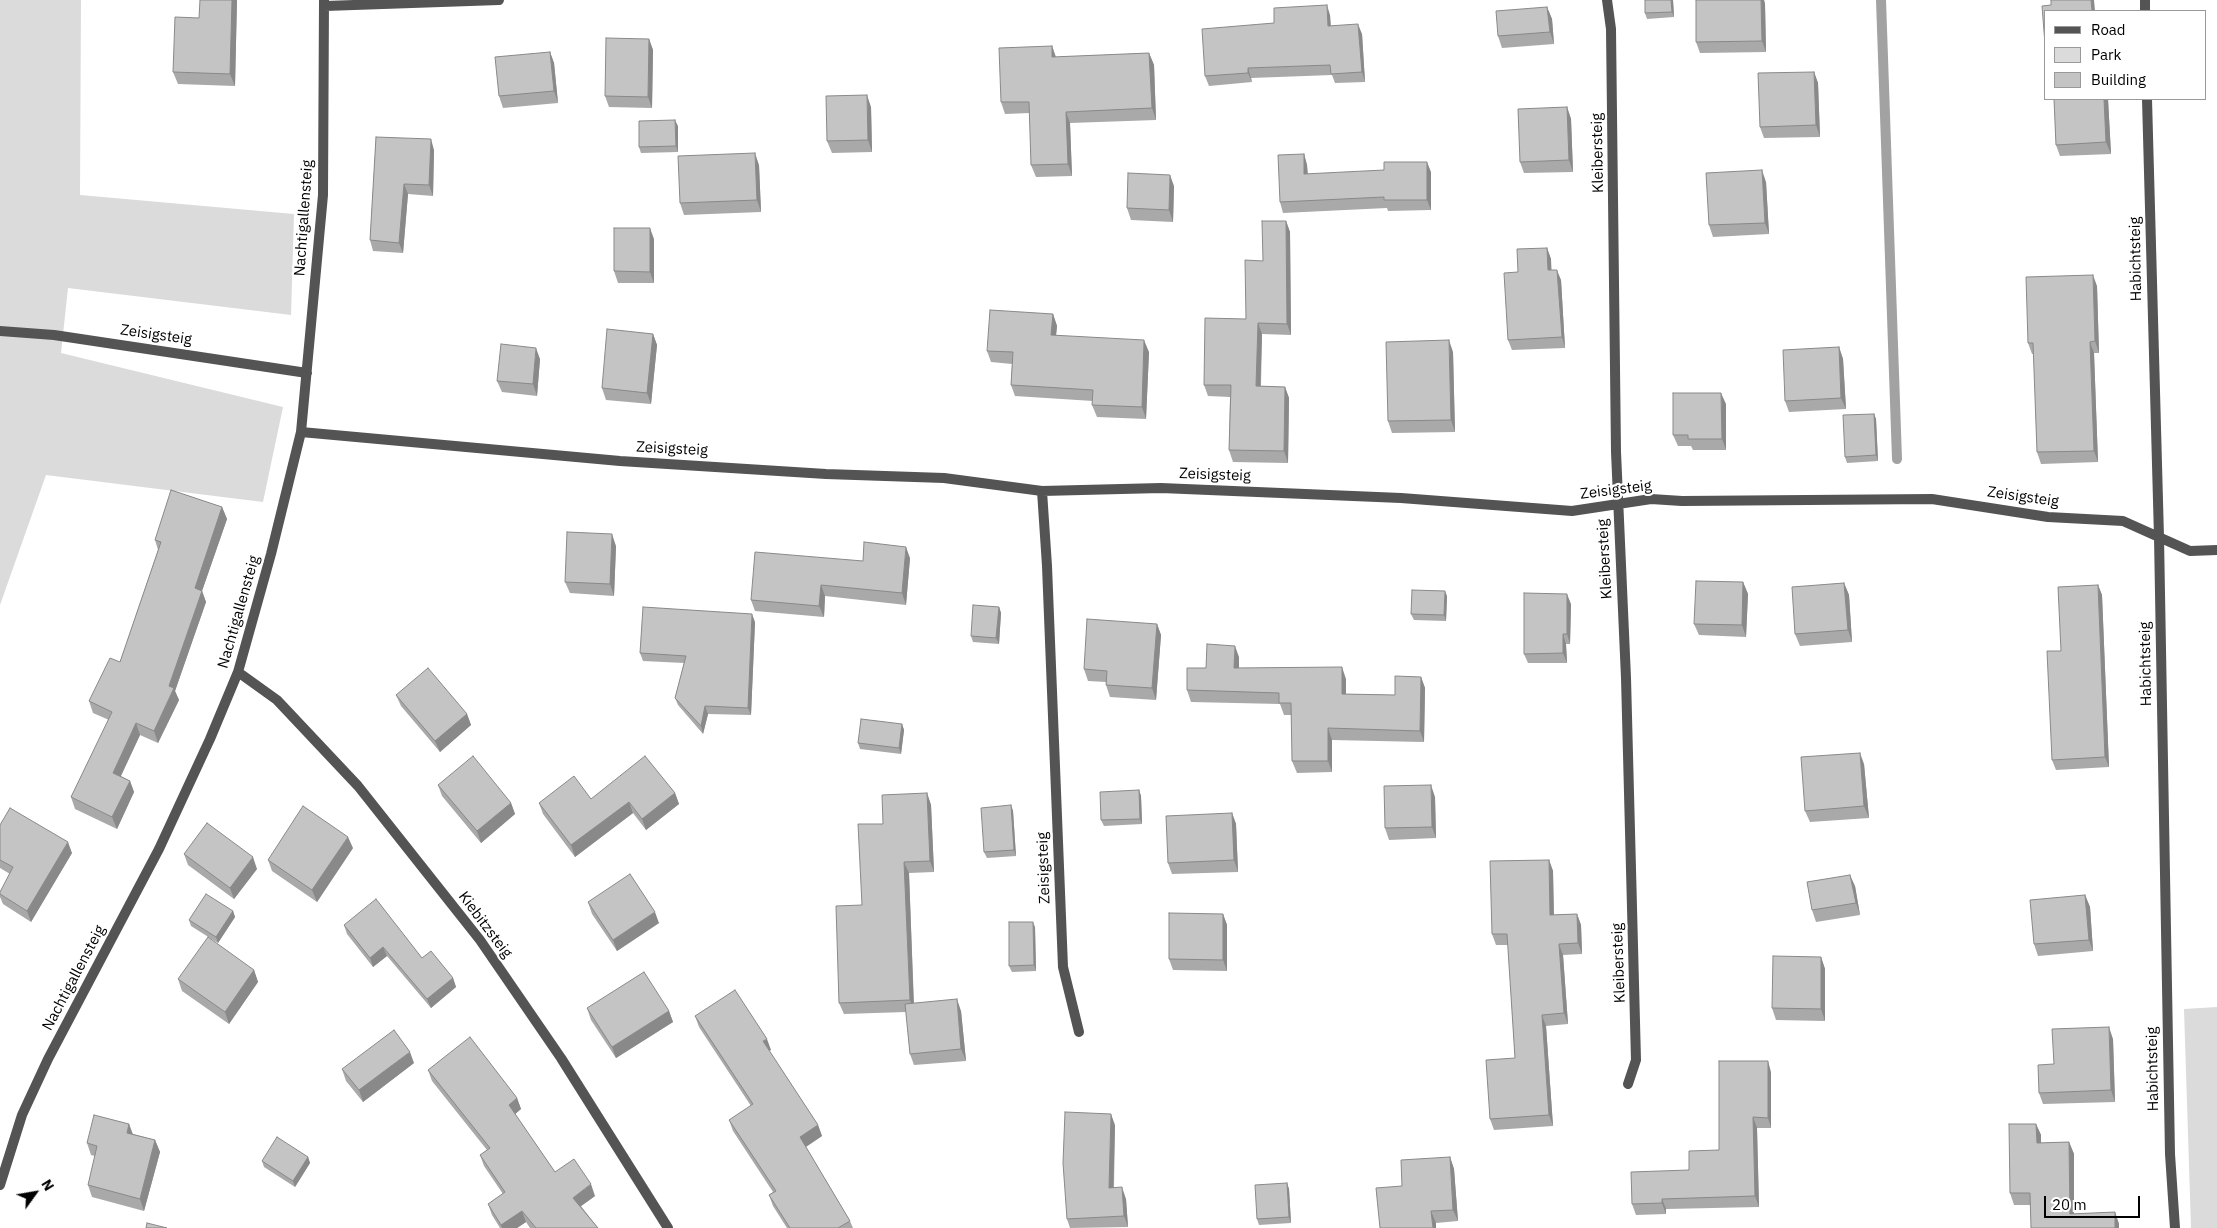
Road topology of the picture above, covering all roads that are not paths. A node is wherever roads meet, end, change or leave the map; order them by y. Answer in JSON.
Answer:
{"nodes":[{"id":1,"x":499,"y":0,"type":"edge"},
{"id":2,"x":1608,"y":0,"type":"edge"},
{"id":3,"x":324,"y":3,"type":"edge"},
{"id":4,"x":2148,"y":100,"type":"edge"},
{"id":5,"x":0,"y":330,"type":"edge"},
{"id":6,"x":307,"y":373,"type":"junction"},
{"id":7,"x":301,"y":432,"type":"junction"},
{"id":8,"x":1042,"y":491,"type":"junction"},
{"id":9,"x":1617,"y":504,"type":"junction"},
{"id":10,"x":2158,"y":537,"type":"junction"},
{"id":11,"x":2217,"y":550,"type":"edge"},
{"id":12,"x":238,"y":672,"type":"junction"},
{"id":13,"x":1079,"y":1032,"type":"dead end"},
{"id":14,"x":1628,"y":1084,"type":"dead end"},
{"id":15,"x":0,"y":1185,"type":"edge"},
{"id":16,"x":668,"y":1228,"type":"edge"},
{"id":17,"x":2175,"y":1228,"type":"edge"}],
"edges":[{"from":1,"to":3,"type":"street"},
{"from":2,"to":9,"type":"street","name":"Kleibersteig"},
{"from":3,"to":6,"type":"street","name":"Nachtigallensteig"},
{"from":4,"to":10,"type":"street","name":"Habichtsteig"},
{"from":5,"to":6,"type":"street","name":"Zeisigsteig"},
{"from":6,"to":7,"type":"street","name":"Nachtigallensteig"},
{"from":7,"to":8,"type":"street","name":"Zeisigsteig"},
{"from":7,"to":12,"type":"street","name":"Nachtigallensteig"},
{"from":8,"to":9,"type":"street","name":"Zeisigsteig"},
{"from":8,"to":13,"type":"street","name":"Zeisigsteig"},
{"from":9,"to":10,"type":"street","name":"Zeisigsteig"},
{"from":9,"to":14,"type":"street","name":"Kleibersteig"},
{"from":10,"to":11,"type":"street","name":"Zeisigsteig"},
{"from":10,"to":17,"type":"street","name":"Habichtsteig"},
{"from":12,"to":15,"type":"street","name":"Nachtigallensteig"},
{"from":12,"to":16,"type":"street","name":"Kiebitzsteig"}]}
